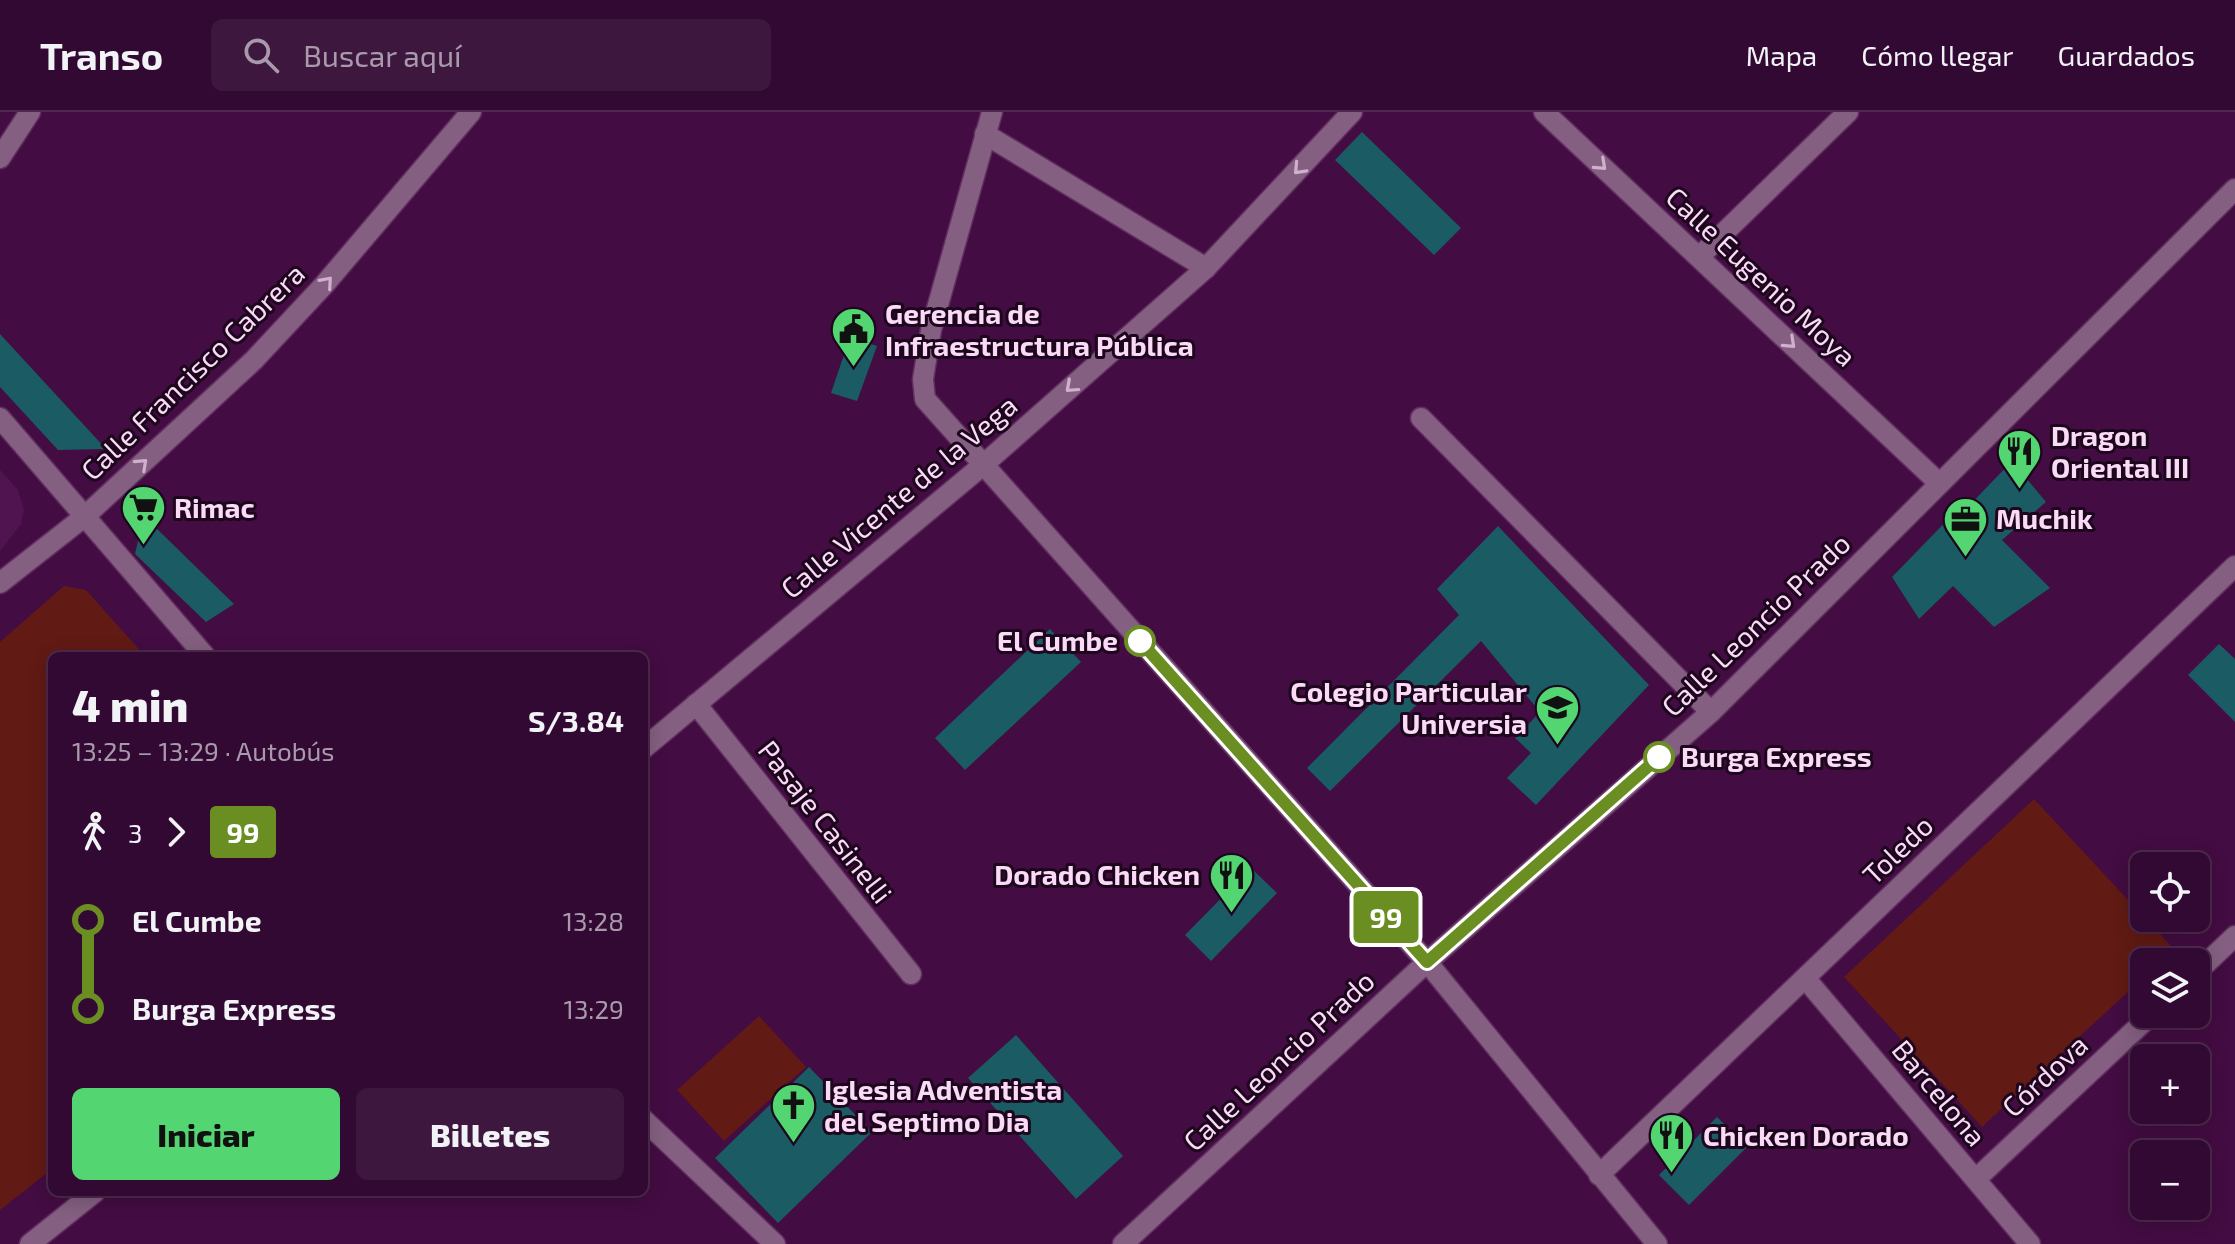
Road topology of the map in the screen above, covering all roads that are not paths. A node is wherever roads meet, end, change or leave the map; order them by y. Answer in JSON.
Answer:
{"nodes":[{"id":1,"x":30,"y":112,"type":"edge"},
{"id":2,"x":471,"y":112,"type":"edge"},
{"id":3,"x":992,"y":112,"type":"edge"},
{"id":4,"x":1352,"y":112,"type":"edge"},
{"id":5,"x":1544,"y":112,"type":"edge"},
{"id":6,"x":1848,"y":112,"type":"edge"},
{"id":7,"x":985,"y":134,"type":"junction"},
{"id":8,"x":0,"y":158,"type":"edge"},
{"id":9,"x":2235,"y":189,"type":"edge"},
{"id":10,"x":1699,"y":257,"type":"junction"},
{"id":11,"x":1206,"y":268,"type":"junction"},
{"id":12,"x":0,"y":418,"type":"edge"},
{"id":13,"x":1421,"y":418,"type":"dead end"},
{"id":14,"x":983,"y":465,"type":"junction"},
{"id":15,"x":1939,"y":483,"type":"junction"},
{"id":16,"x":84,"y":517,"type":"junction"},
{"id":17,"x":2235,"y":566,"type":"edge"},
{"id":18,"x":0,"y":583,"type":"edge"},
{"id":19,"x":202,"y":652,"type":"edge"},
{"id":20,"x":696,"y":704,"type":"junction"},
{"id":21,"x":1711,"y":712,"type":"junction"},
{"id":22,"x":648,"y":745,"type":"edge"},
{"id":23,"x":2235,"y":936,"type":"edge"},
{"id":24,"x":2210,"y":960,"type":"edge"},
{"id":25,"x":1427,"y":962,"type":"junction"},
{"id":26,"x":911,"y":974,"type":"dead end"},
{"id":27,"x":1805,"y":978,"type":"junction"},
{"id":28,"x":2137,"y":1028,"type":"edge"},
{"id":29,"x":648,"y":1124,"type":"edge"},
{"id":30,"x":1599,"y":1175,"type":"junction"},
{"id":31,"x":1976,"y":1179,"type":"junction"},
{"id":32,"x":90,"y":1196,"type":"edge"},
{"id":33,"x":30,"y":1244,"type":"edge"},
{"id":34,"x":775,"y":1244,"type":"edge"},
{"id":35,"x":1123,"y":1244,"type":"edge"},
{"id":36,"x":1657,"y":1244,"type":"edge"},
{"id":37,"x":2030,"y":1244,"type":"edge"}],
"edges":[{"from":1,"to":8,"type":"street"},
{"from":16,"to":2,"type":"street","name":"Calle Francisco Cabrera","one_way":true},
{"from":3,"to":7,"type":"street"},
{"from":4,"to":11,"type":"street","name":"Calle Vicente de la Vega","one_way":true},
{"from":5,"to":10,"type":"street","name":"Calle Eugenio Moya","one_way":true},
{"from":6,"to":10,"type":"street"},
{"from":7,"to":11,"type":"street"},
{"from":7,"to":14,"type":"street"},
{"from":9,"to":15,"type":"street","name":"Calle Leoncio Prado"},
{"from":10,"to":15,"type":"street","name":"Calle Eugenio Moya","one_way":true},
{"from":11,"to":14,"type":"street","name":"Calle Vicente de la Vega","one_way":true},
{"from":12,"to":16,"type":"street"},
{"from":13,"to":21,"type":"street"},
{"from":14,"to":20,"type":"street","name":"Calle Vicente de la Vega"},
{"from":14,"to":25,"type":"street"},
{"from":15,"to":21,"type":"street","name":"Calle Leoncio Prado"},
{"from":16,"to":18,"type":"street","name":"Calle Francisco Cabrera"},
{"from":16,"to":19,"type":"street"},
{"from":17,"to":27,"type":"street","name":"Toledo"},
{"from":20,"to":22,"type":"street","name":"Calle Vicente de la Vega"},
{"from":20,"to":26,"type":"street","name":"Pasaje Casinelli"},
{"from":21,"to":25,"type":"street","name":"Calle Leoncio Prado"},
{"from":23,"to":24,"type":"street"},
{"from":25,"to":30,"type":"street"},
{"from":25,"to":35,"type":"street","name":"Calle Leoncio Prado"},
{"from":27,"to":30,"type":"street","name":"Toledo"},
{"from":27,"to":31,"type":"street","name":"Barcelona"},
{"from":28,"to":31,"type":"street","name":"Córdova"},
{"from":29,"to":34,"type":"street"},
{"from":30,"to":36,"type":"street"},
{"from":31,"to":37,"type":"street","name":"Barcelona"},
{"from":32,"to":33,"type":"street"}]}
